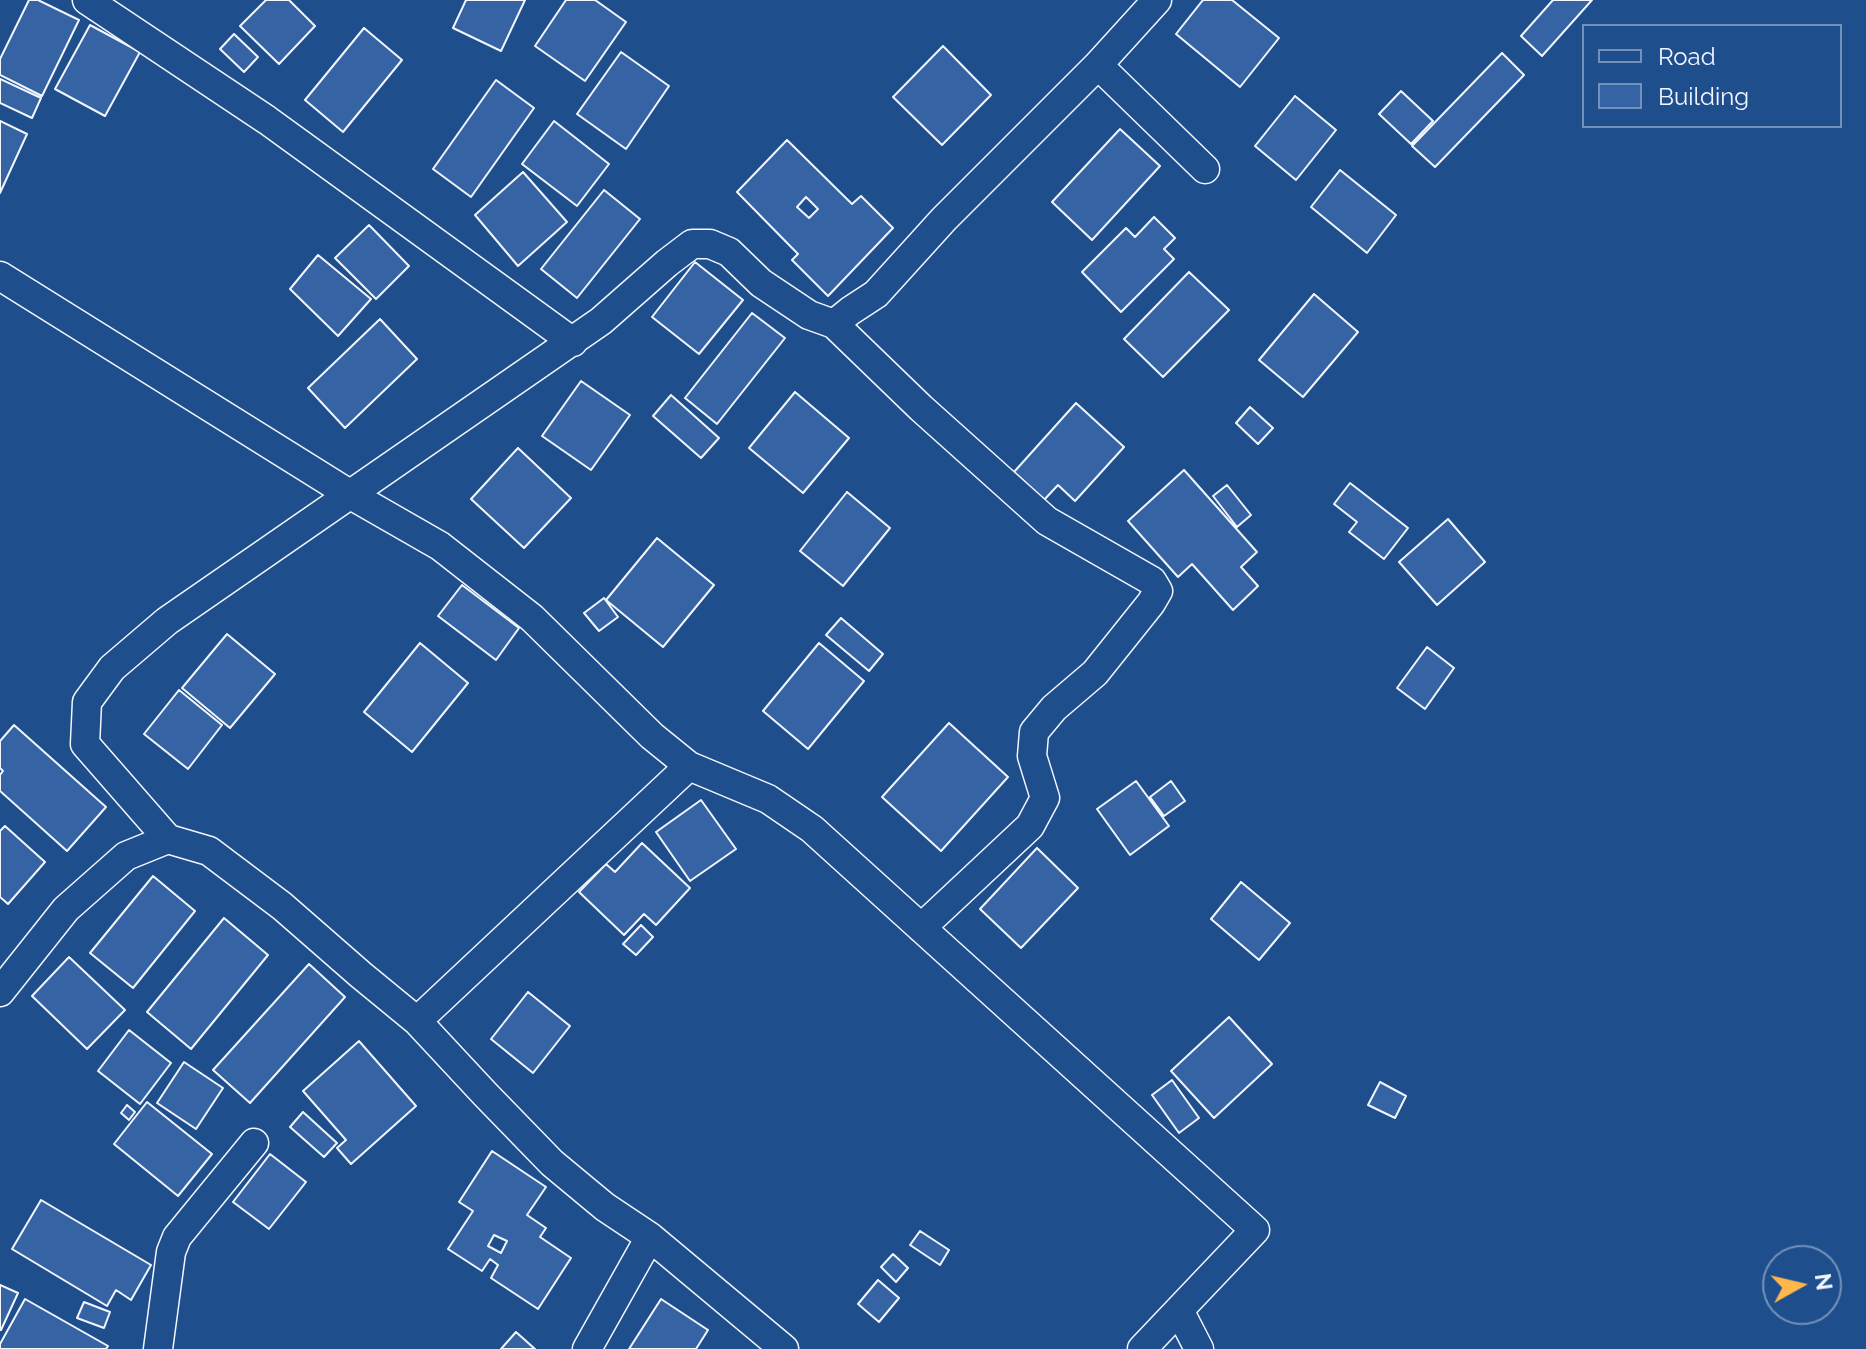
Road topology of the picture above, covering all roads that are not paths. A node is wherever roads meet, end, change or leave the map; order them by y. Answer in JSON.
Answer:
{"nodes":[{"id":1,"x":87,"y":0,"type":"edge"},
{"id":2,"x":1157,"y":0,"type":"edge"},
{"id":3,"x":1098,"y":65,"type":"junction"},
{"id":4,"x":1205,"y":169,"type":"dead end"},
{"id":5,"x":0,"y":276,"type":"edge"},
{"id":6,"x":834,"y":324,"type":"junction"},
{"id":7,"x":573,"y":342,"type":"junction"},
{"id":8,"x":351,"y":495,"type":"junction"},
{"id":9,"x":689,"y":766,"type":"junction"},
{"id":10,"x":168,"y":839,"type":"junction"},
{"id":11,"x":921,"y":928,"type":"junction"},
{"id":12,"x":0,"y":992,"type":"edge"},
{"id":13,"x":417,"y":1021,"type":"junction"},
{"id":14,"x":254,"y":1143,"type":"dead end"},
{"id":15,"x":650,"y":1237,"type":"junction"},
{"id":16,"x":1179,"y":1310,"type":"junction"},
{"id":17,"x":158,"y":1349,"type":"edge"},
{"id":18,"x":587,"y":1349,"type":"edge"},
{"id":19,"x":784,"y":1349,"type":"edge"},
{"id":20,"x":1142,"y":1349,"type":"edge"},
{"id":21,"x":1199,"y":1349,"type":"edge"}],
"edges":[{"from":1,"to":7,"type":"street"},
{"from":2,"to":3,"type":"street"},
{"from":3,"to":4,"type":"street"},
{"from":3,"to":6,"type":"street"},
{"from":5,"to":8,"type":"street"},
{"from":6,"to":7,"type":"street"},
{"from":6,"to":11,"type":"street"},
{"from":7,"to":8,"type":"street"},
{"from":8,"to":9,"type":"street"},
{"from":8,"to":10,"type":"street"},
{"from":9,"to":11,"type":"street"},
{"from":9,"to":13,"type":"street"},
{"from":10,"to":12,"type":"street"},
{"from":10,"to":13,"type":"street"},
{"from":11,"to":16,"type":"street"},
{"from":13,"to":15,"type":"street"},
{"from":14,"to":17,"type":"street"},
{"from":15,"to":18,"type":"street"},
{"from":15,"to":19,"type":"street"},
{"from":16,"to":20,"type":"street"},
{"from":16,"to":21,"type":"street"}]}
